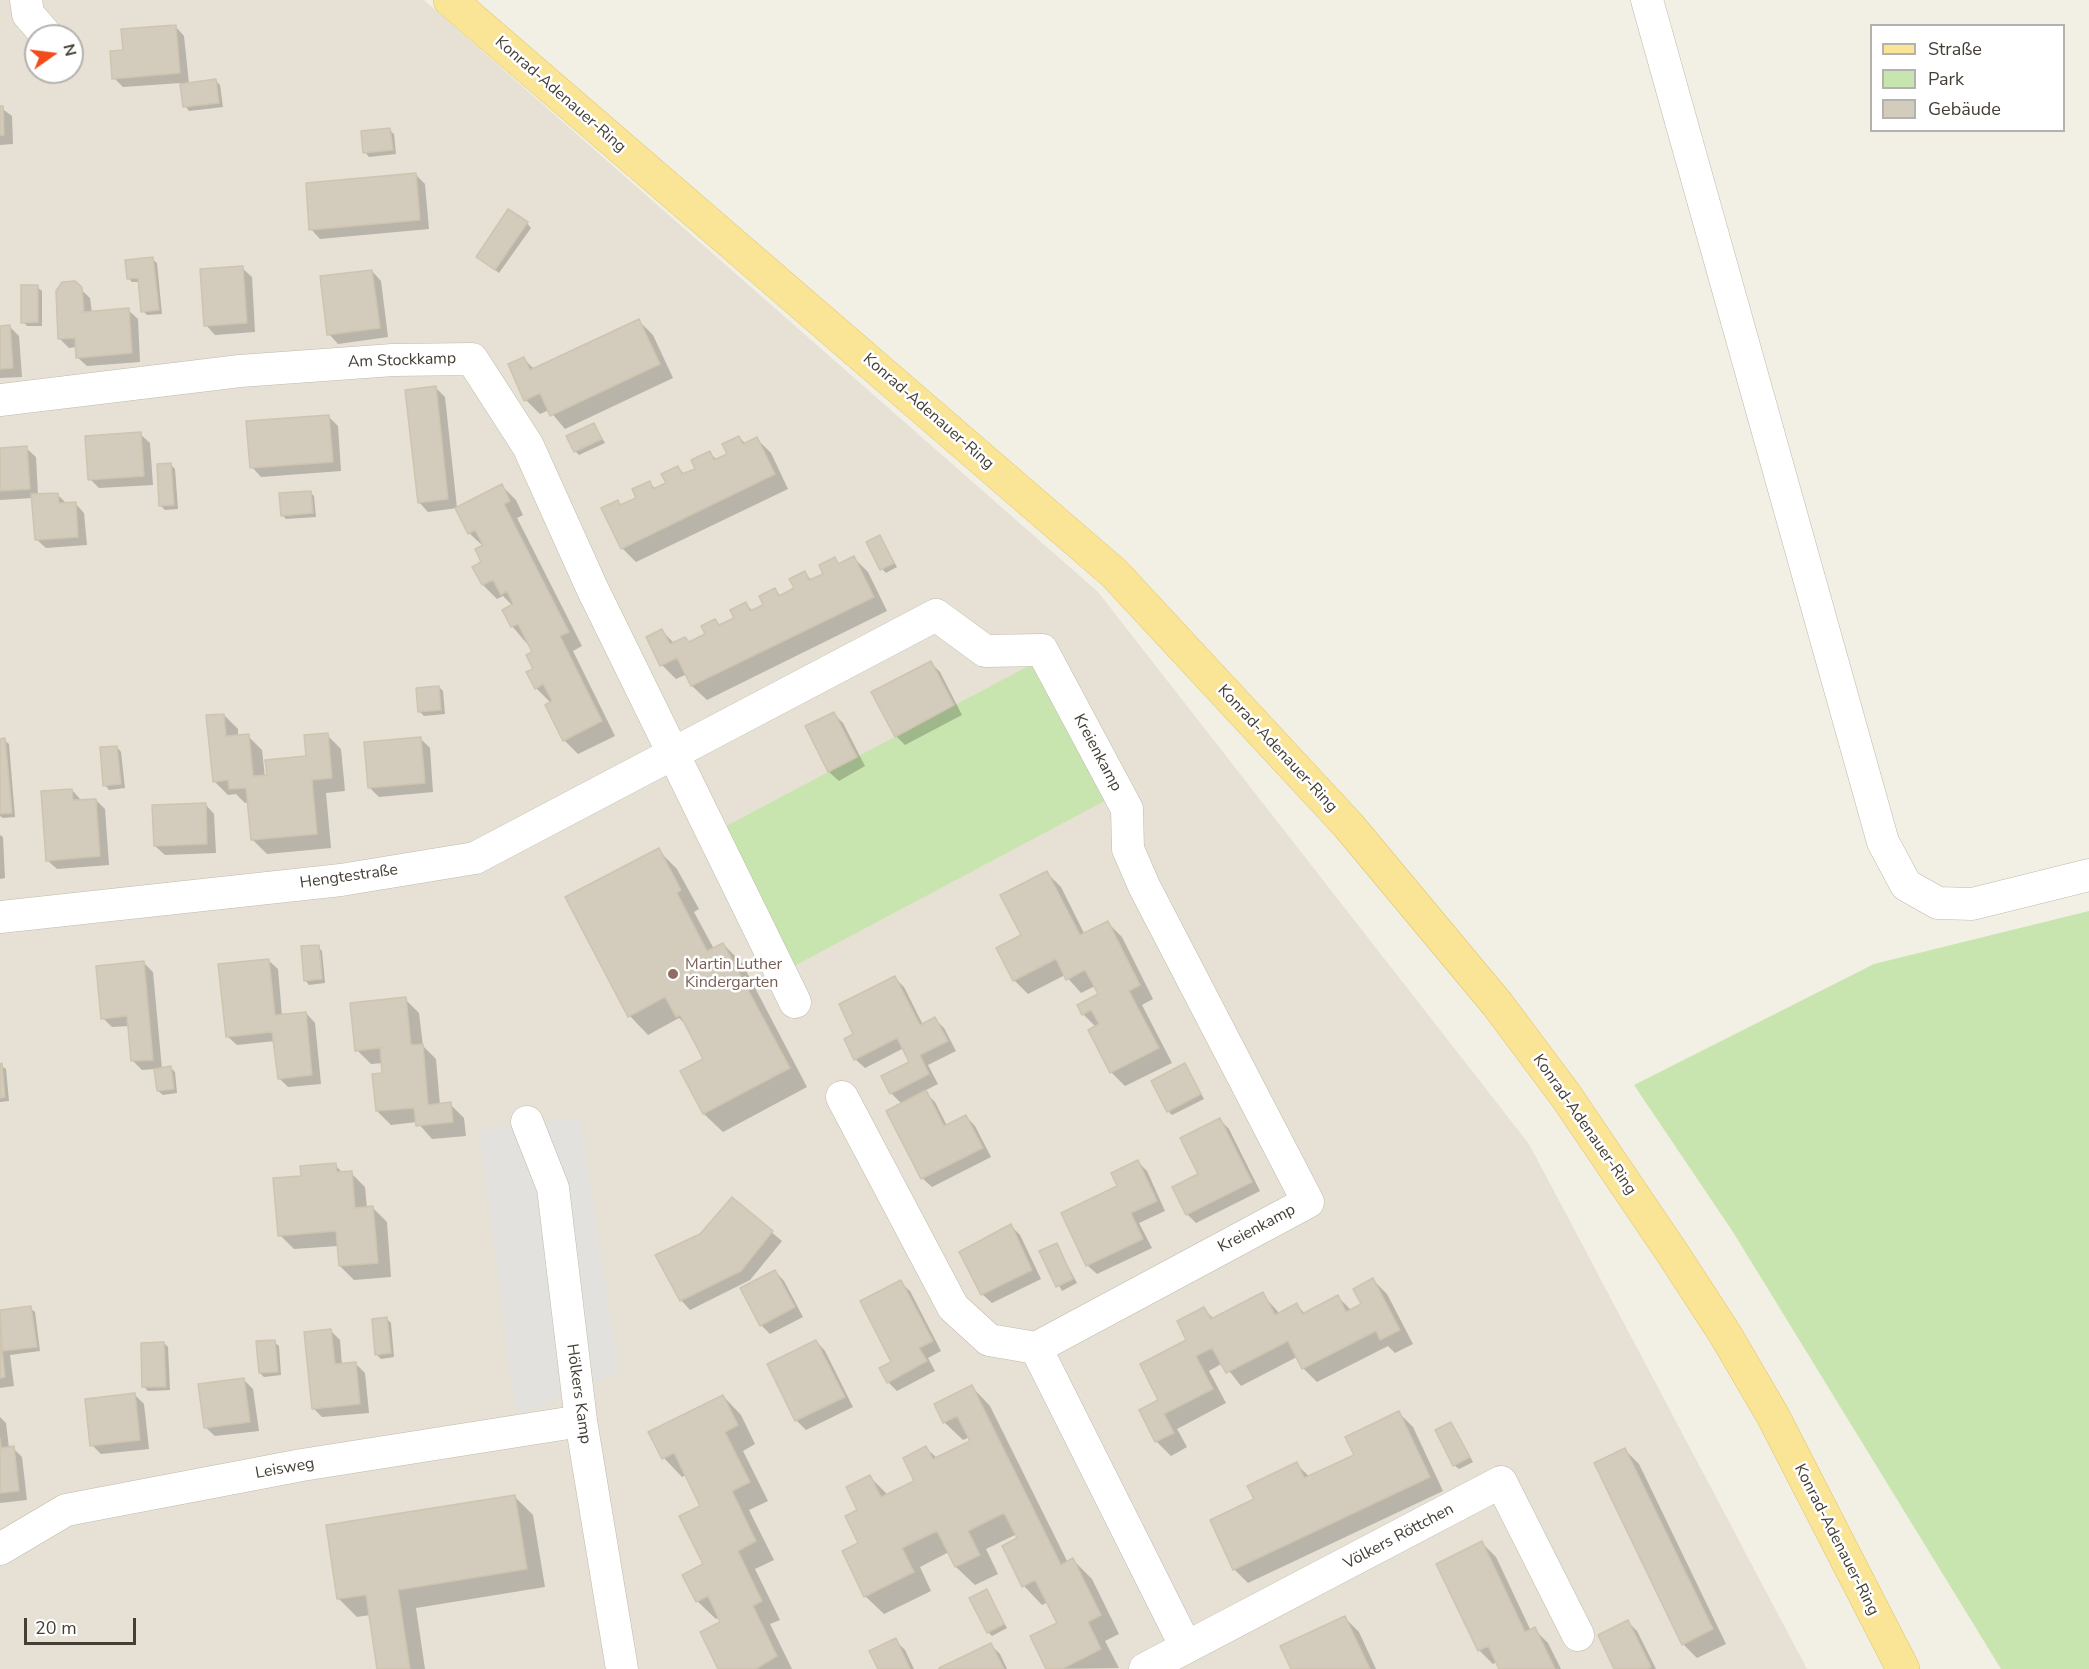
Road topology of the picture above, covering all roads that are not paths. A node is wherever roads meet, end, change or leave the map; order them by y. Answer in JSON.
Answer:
{"nodes":[{"id":1,"x":26,"y":0,"type":"edge"},
{"id":2,"x":450,"y":0,"type":"edge"},
{"id":3,"x":1647,"y":0,"type":"edge"},
{"id":4,"x":37,"y":24,"type":"edge"},
{"id":5,"x":0,"y":400,"type":"edge"},
{"id":6,"x":674,"y":752,"type":"junction"},
{"id":7,"x":2089,"y":875,"type":"edge"},
{"id":8,"x":0,"y":917,"type":"edge"},
{"id":9,"x":795,"y":1002,"type":"dead end"},
{"id":10,"x":842,"y":1096,"type":"dead end"},
{"id":11,"x":527,"y":1122,"type":"dead end"},
{"id":12,"x":1036,"y":1348,"type":"junction"},
{"id":13,"x":581,"y":1421,"type":"junction"},
{"id":14,"x":0,"y":1549,"type":"edge"},
{"id":15,"x":1578,"y":1635,"type":"dead end"},
{"id":16,"x":1186,"y":1647,"type":"junction"},
{"id":17,"x":622,"y":1669,"type":"edge"},
{"id":18,"x":1145,"y":1669,"type":"edge"},
{"id":19,"x":1903,"y":1669,"type":"edge"}],
"edges":[{"from":1,"to":4,"type":"street"},
{"from":2,"to":19,"type":"main road","name":"Konrad-Adenauer-Ring"},
{"from":3,"to":7,"type":"street"},
{"from":5,"to":6,"type":"street","name":"Am Stockkamp"},
{"from":6,"to":8,"type":"street","name":"Hengtestraße"},
{"from":6,"to":9,"type":"street"},
{"from":6,"to":12,"type":"street","name":"Kreienkamp"},
{"from":10,"to":12,"type":"street"},
{"from":11,"to":13,"type":"street","name":"Hölkers Kamp"},
{"from":12,"to":16,"type":"street"},
{"from":13,"to":14,"type":"street","name":"Leisweg"},
{"from":13,"to":17,"type":"street","name":"Hölkers Kamp"},
{"from":15,"to":16,"type":"street","name":"Völkers Röttchen"},
{"from":16,"to":18,"type":"street","name":"Völkers Röttchen"}]}
